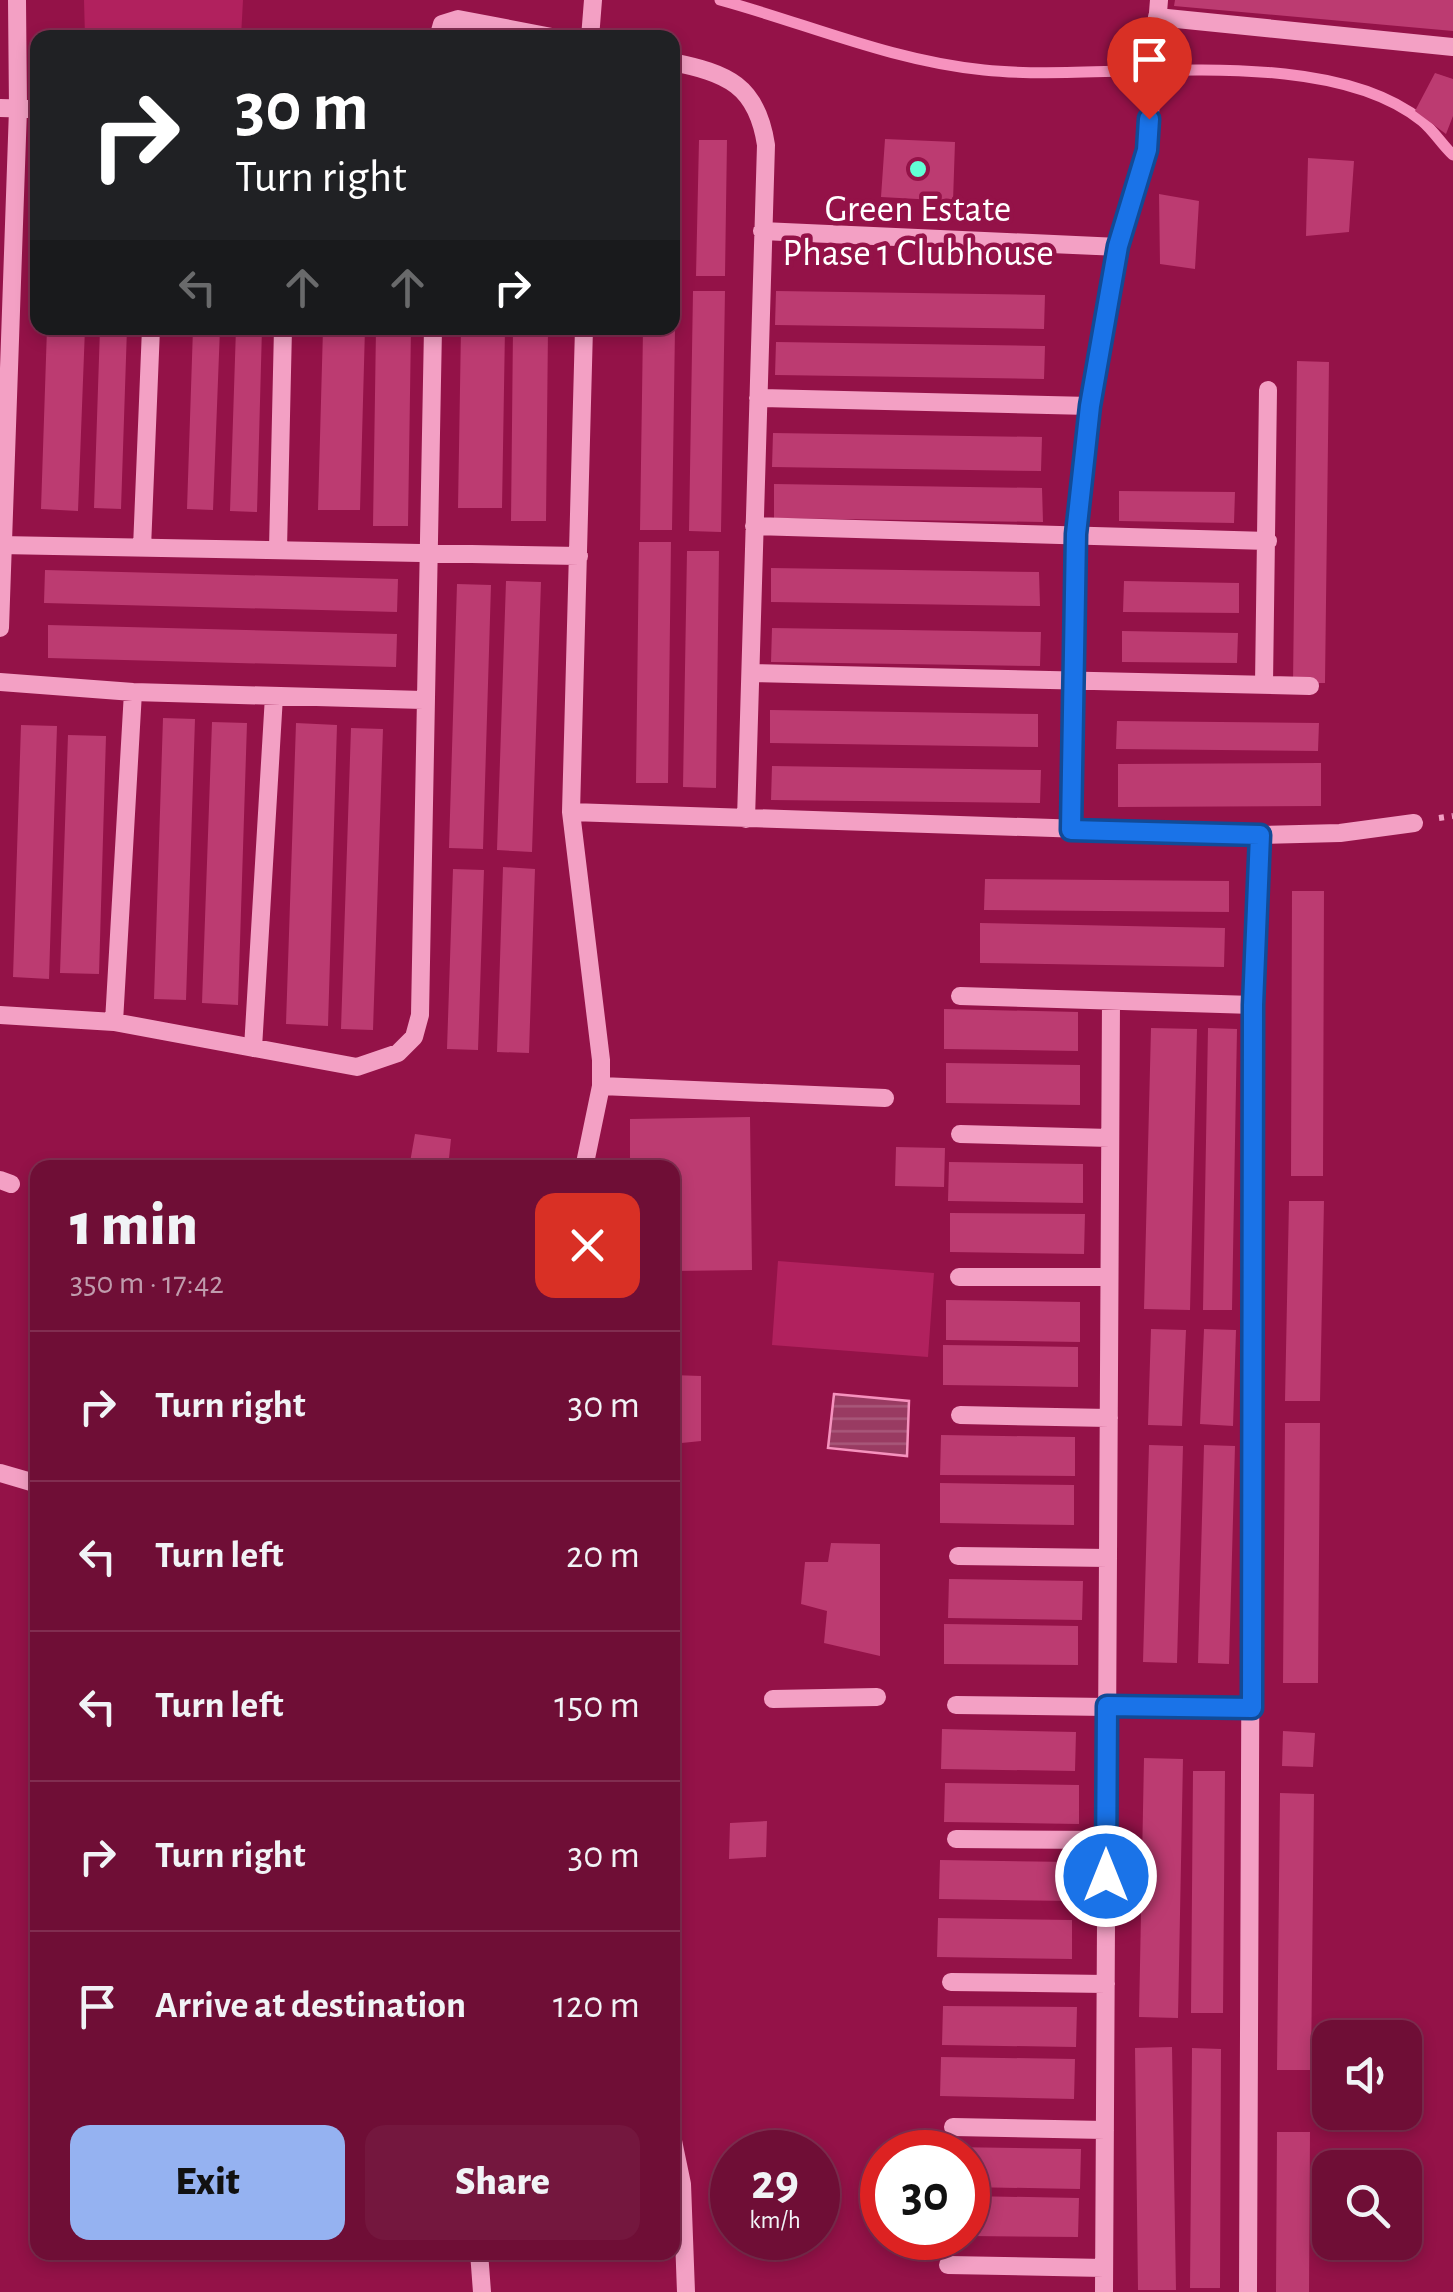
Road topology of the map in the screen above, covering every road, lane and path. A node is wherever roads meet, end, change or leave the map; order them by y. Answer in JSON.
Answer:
{"nodes":[{"id":1,"x":17,"y":0,"type":"edge"},
{"id":2,"x":593,"y":0,"type":"edge"},
{"id":3,"x":1158,"y":8,"type":"edge"},
{"id":4,"x":440,"y":30,"type":"edge"},
{"id":5,"x":515,"y":30,"type":"edge"},
{"id":6,"x":591,"y":30,"type":"edge"},
{"id":7,"x":1453,"y":47,"type":"edge"},
{"id":8,"x":680,"y":64,"type":"edge"},
{"id":9,"x":19,"y":109,"type":"edge"},
{"id":10,"x":762,"y":231,"type":"junction"},
{"id":11,"x":1118,"y":246,"type":"junction"},
{"id":12,"x":6,"y":261,"type":"edge"},
{"id":13,"x":151,"y":335,"type":"edge"},
{"id":14,"x":283,"y":335,"type":"edge"},
{"id":15,"x":433,"y":335,"type":"edge"},
{"id":16,"x":584,"y":335,"type":"edge"},
{"id":17,"x":1268,"y":390,"type":"dead end"},
{"id":18,"x":4,"y":398,"type":"edge"},
{"id":19,"x":758,"y":398,"type":"junction"},
{"id":20,"x":1090,"y":406,"type":"junction"},
{"id":21,"x":754,"y":526,"type":"junction"},
{"id":22,"x":1076,"y":534,"type":"junction"},
{"id":23,"x":1268,"y":541,"type":"junction"},
{"id":24,"x":3,"y":545,"type":"edge"},
{"id":25,"x":142,"y":548,"type":"junction"},
{"id":26,"x":278,"y":549,"type":"junction"},
{"id":27,"x":429,"y":553,"type":"junction"},
{"id":28,"x":579,"y":556,"type":"junction"},
{"id":29,"x":0,"y":628,"type":"edge"},
{"id":30,"x":752,"y":673,"type":"junction"},
{"id":31,"x":1074,"y":679,"type":"junction"},
{"id":32,"x":0,"y":682,"type":"edge"},
{"id":33,"x":1264,"y":684,"type":"junction"},
{"id":34,"x":1310,"y":686,"type":"dead end"},
{"id":35,"x":133,"y":692,"type":"junction"},
{"id":36,"x":274,"y":696,"type":"junction"},
{"id":37,"x":423,"y":700,"type":"junction"},
{"id":38,"x":571,"y":812,"type":"junction"},
{"id":39,"x":746,"y":819,"type":"junction"},
{"id":40,"x":1414,"y":822,"type":"dead end"},
{"id":41,"x":1071,"y":830,"type":"junction"},
{"id":42,"x":1260,"y":835,"type":"junction"},
{"id":43,"x":960,"y":996,"type":"dead end"},
{"id":44,"x":1111,"y":1001,"type":"junction"},
{"id":45,"x":1253,"y":1005,"type":"junction"},
{"id":46,"x":0,"y":1015,"type":"edge"},
{"id":47,"x":114,"y":1022,"type":"junction"},
{"id":48,"x":253,"y":1048,"type":"junction"},
{"id":49,"x":601,"y":1086,"type":"junction"},
{"id":50,"x":885,"y":1098,"type":"dead end"},
{"id":51,"x":960,"y":1134,"type":"dead end"},
{"id":52,"x":1110,"y":1138,"type":"junction"},
{"id":53,"x":586,"y":1160,"type":"edge"},
{"id":54,"x":959,"y":1276,"type":"dead end"},
{"id":55,"x":1110,"y":1278,"type":"junction"},
{"id":56,"x":960,"y":1416,"type":"dead end"},
{"id":57,"x":1109,"y":1418,"type":"junction"},
{"id":58,"x":0,"y":1474,"type":"edge"},
{"id":59,"x":30,"y":1482,"type":"edge"},
{"id":60,"x":958,"y":1556,"type":"dead end"},
{"id":61,"x":1108,"y":1558,"type":"junction"},
{"id":62,"x":877,"y":1697,"type":"dead end"},
{"id":63,"x":773,"y":1699,"type":"dead end"},
{"id":64,"x":956,"y":1705,"type":"dead end"},
{"id":65,"x":1107,"y":1706,"type":"junction"},
{"id":66,"x":1252,"y":1708,"type":"junction"},
{"id":67,"x":956,"y":1839,"type":"dead end"},
{"id":68,"x":1106,"y":1840,"type":"junction"},
{"id":69,"x":951,"y":1982,"type":"dead end"},
{"id":70,"x":1106,"y":1984,"type":"junction"},
{"id":71,"x":953,"y":2127,"type":"dead end"},
{"id":72,"x":1105,"y":2130,"type":"junction"},
{"id":73,"x":680,"y":2174,"type":"edge"},
{"id":74,"x":480,"y":2260,"type":"edge"},
{"id":75,"x":948,"y":2265,"type":"dead end"},
{"id":76,"x":1104,"y":2268,"type":"junction"},
{"id":77,"x":482,"y":2292,"type":"edge"},
{"id":78,"x":686,"y":2292,"type":"edge"},
{"id":79,"x":1104,"y":2292,"type":"edge"},
{"id":80,"x":1248,"y":2292,"type":"edge"}],
"edges":[{"from":1,"to":9,"type":"street"},
{"from":2,"to":6,"type":"street"},
{"from":3,"to":7,"type":"street"},
{"from":3,"to":11,"type":"street"},
{"from":4,"to":5,"type":"street"},
{"from":8,"to":10,"type":"street"},
{"from":9,"to":12,"type":"street"},
{"from":10,"to":11,"type":"street"},
{"from":10,"to":19,"type":"street"},
{"from":11,"to":20,"type":"street"},
{"from":12,"to":18,"type":"street"},
{"from":13,"to":25,"type":"street"},
{"from":14,"to":26,"type":"street"},
{"from":15,"to":27,"type":"street"},
{"from":16,"to":28,"type":"street"},
{"from":17,"to":23,"type":"street"},
{"from":18,"to":24,"type":"street"},
{"from":19,"to":20,"type":"street"},
{"from":19,"to":21,"type":"street"},
{"from":20,"to":22,"type":"street"},
{"from":21,"to":22,"type":"street"},
{"from":21,"to":30,"type":"street"},
{"from":22,"to":23,"type":"street"},
{"from":22,"to":31,"type":"street"},
{"from":23,"to":33,"type":"street"},
{"from":24,"to":25,"type":"street"},
{"from":24,"to":29,"type":"street"},
{"from":25,"to":26,"type":"street"},
{"from":26,"to":27,"type":"street"},
{"from":27,"to":28,"type":"street"},
{"from":27,"to":37,"type":"street"},
{"from":28,"to":38,"type":"street"},
{"from":30,"to":31,"type":"street"},
{"from":30,"to":39,"type":"street"},
{"from":31,"to":33,"type":"street"},
{"from":31,"to":41,"type":"street"},
{"from":32,"to":35,"type":"street"},
{"from":33,"to":34,"type":"street"},
{"from":35,"to":36,"type":"street"},
{"from":35,"to":47,"type":"street"},
{"from":36,"to":37,"type":"street"},
{"from":36,"to":48,"type":"street"},
{"from":37,"to":48,"type":"street"},
{"from":38,"to":39,"type":"street"},
{"from":38,"to":49,"type":"street"},
{"from":39,"to":41,"type":"street"},
{"from":40,"to":42,"type":"street"},
{"from":41,"to":42,"type":"street"},
{"from":42,"to":45,"type":"street"},
{"from":43,"to":44,"type":"street"},
{"from":44,"to":45,"type":"street"},
{"from":44,"to":52,"type":"street"},
{"from":45,"to":66,"type":"street"},
{"from":46,"to":47,"type":"street"},
{"from":47,"to":48,"type":"street"},
{"from":49,"to":50,"type":"street"},
{"from":49,"to":53,"type":"street"},
{"from":51,"to":52,"type":"street"},
{"from":52,"to":55,"type":"street"},
{"from":54,"to":55,"type":"street"},
{"from":55,"to":57,"type":"street"},
{"from":56,"to":57,"type":"street"},
{"from":57,"to":61,"type":"street"},
{"from":58,"to":59,"type":"street"},
{"from":60,"to":61,"type":"street"},
{"from":61,"to":65,"type":"street"},
{"from":62,"to":63,"type":"street"},
{"from":64,"to":65,"type":"street"},
{"from":65,"to":66,"type":"street"},
{"from":65,"to":68,"type":"street"},
{"from":66,"to":80,"type":"street"},
{"from":67,"to":68,"type":"street"},
{"from":68,"to":70,"type":"street"},
{"from":69,"to":70,"type":"street"},
{"from":70,"to":72,"type":"street"},
{"from":71,"to":72,"type":"street"},
{"from":72,"to":76,"type":"street"},
{"from":73,"to":78,"type":"street"},
{"from":74,"to":77,"type":"street"},
{"from":75,"to":76,"type":"street"},
{"from":76,"to":79,"type":"street"}]}
